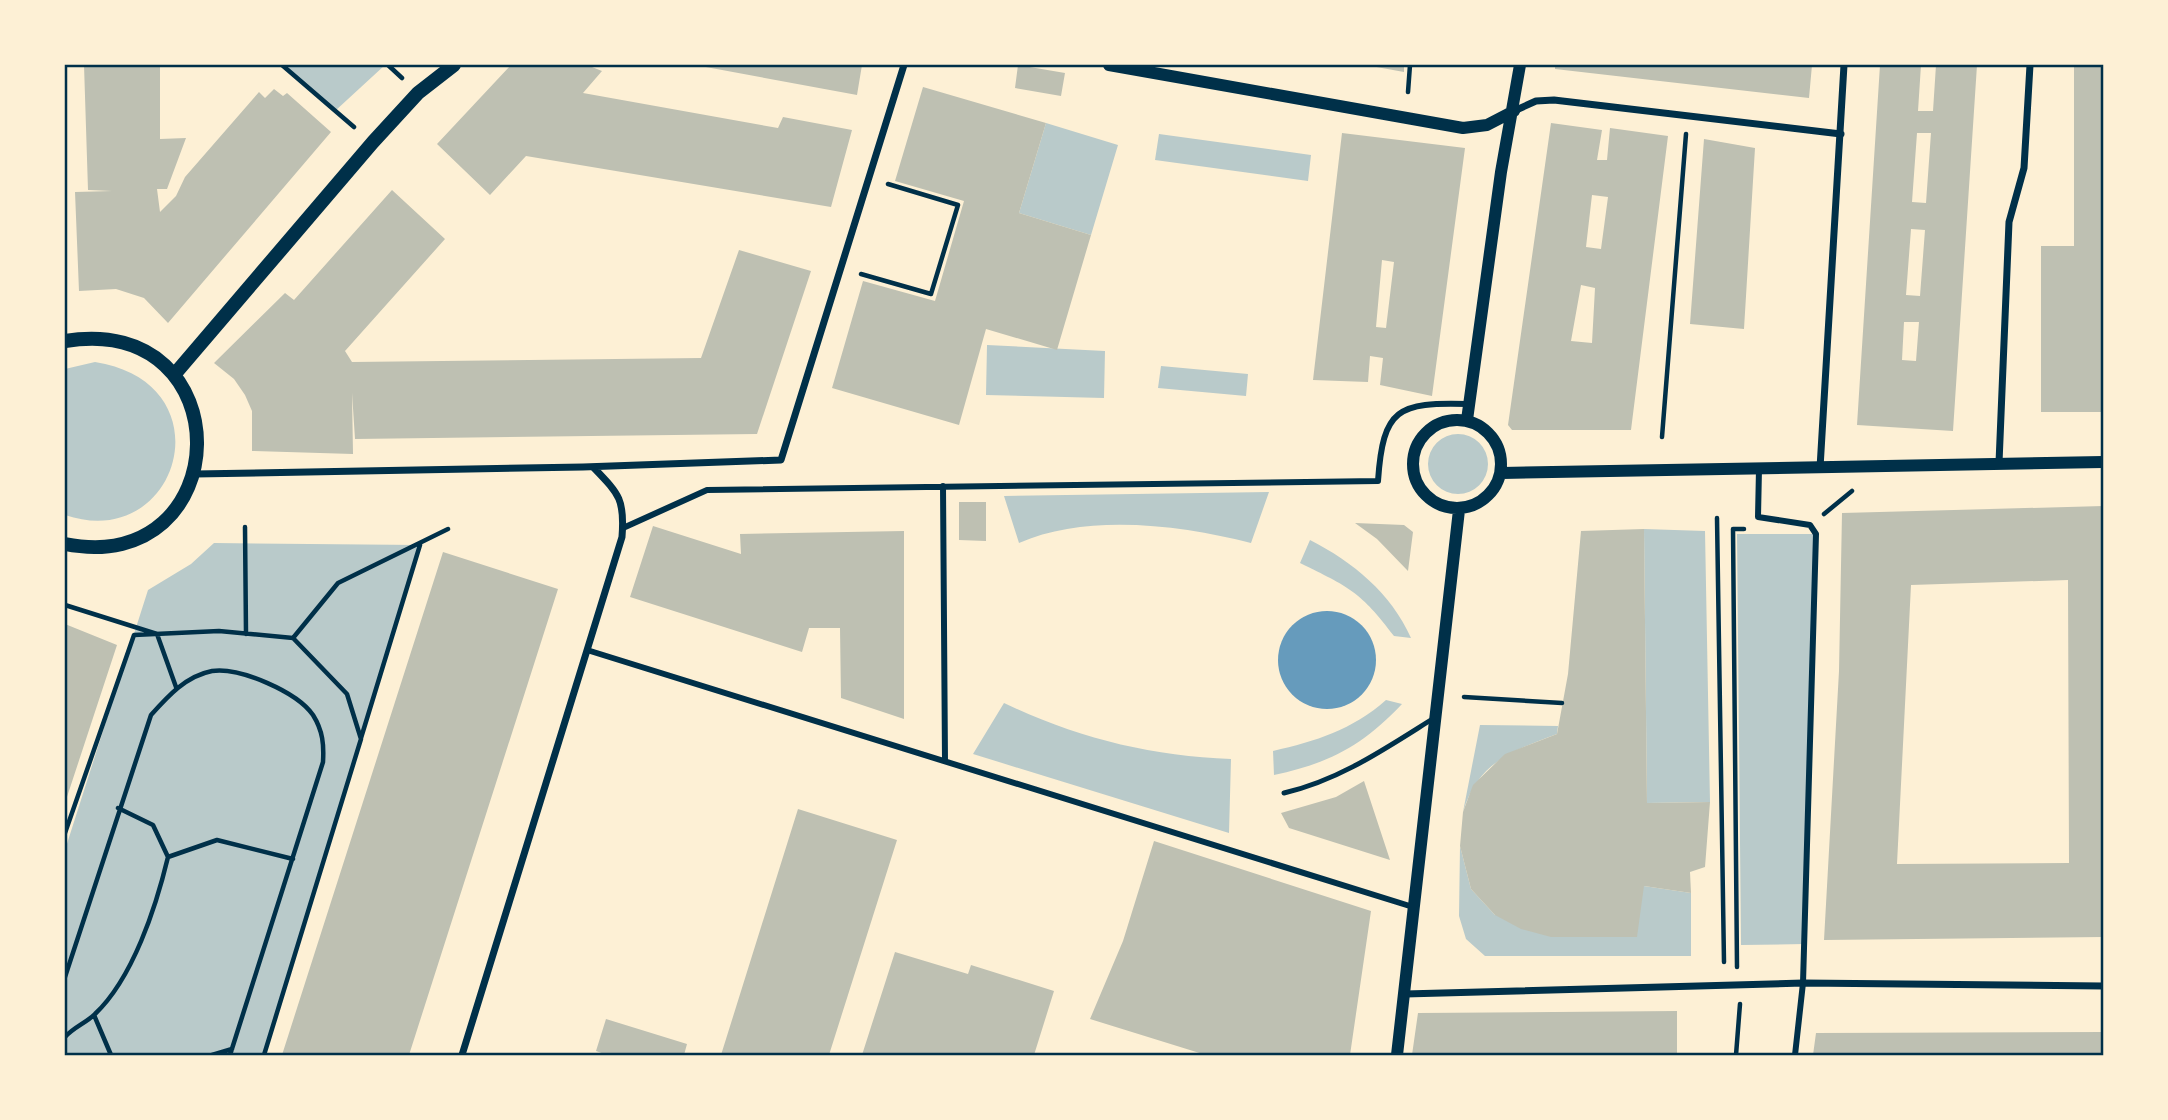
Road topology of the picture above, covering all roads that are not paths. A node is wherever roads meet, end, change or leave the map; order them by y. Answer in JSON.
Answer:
{"nodes":[{"id":1,"x":454,"y":65,"type":"edge"},
{"id":2,"x":904,"y":65,"type":"edge"},
{"id":3,"x":1109,"y":65,"type":"edge"},
{"id":4,"x":1520,"y":65,"type":"edge"},
{"id":5,"x":1844,"y":65,"type":"edge"},
{"id":6,"x":2030,"y":65,"type":"edge"},
{"id":7,"x":1514,"y":111,"type":"junction"},
{"id":8,"x":1841,"y":134,"type":"junction"},
{"id":9,"x":65,"y":341,"type":"edge"},
{"id":10,"x":174,"y":375,"type":"junction"},
{"id":11,"x":1469,"y":404,"type":"junction"},
{"id":12,"x":1467,"y":420,"type":"junction"},
{"id":13,"x":2103,"y":462,"type":"edge"},
{"id":14,"x":1999,"y":463,"type":"junction"},
{"id":15,"x":593,"y":467,"type":"junction"},
{"id":16,"x":1820,"y":468,"type":"junction"},
{"id":17,"x":1759,"y":469,"type":"junction"},
{"id":18,"x":1502,"y":473,"type":"junction"},
{"id":19,"x":195,"y":474,"type":"junction"},
{"id":20,"x":943,"y":485,"type":"junction"},
{"id":21,"x":1459,"y":510,"type":"junction"},
{"id":22,"x":622,"y":528,"type":"junction"},
{"id":23,"x":65,"y":544,"type":"edge"},
{"id":24,"x":587,"y":650,"type":"junction"},
{"id":25,"x":1436,"y":717,"type":"junction"},
{"id":26,"x":945,"y":761,"type":"junction"},
{"id":27,"x":1284,"y":793,"type":"dead end"},
{"id":28,"x":1415,"y":907,"type":"junction"},
{"id":29,"x":1803,"y":983,"type":"junction"},
{"id":30,"x":2103,"y":986,"type":"edge"},
{"id":31,"x":1405,"y":994,"type":"junction"},
{"id":32,"x":462,"y":1055,"type":"edge"},
{"id":33,"x":1397,"y":1055,"type":"edge"},
{"id":34,"x":1795,"y":1055,"type":"edge"}],
"edges":[{"from":1,"to":10,"type":"main road"},
{"from":2,"to":15,"type":"street"},
{"from":3,"to":7,"type":"street"},
{"from":4,"to":7,"type":"street"},
{"from":5,"to":8,"type":"street"},
{"from":6,"to":14,"type":"street"},
{"from":7,"to":8,"type":"street"},
{"from":7,"to":11,"type":"street"},
{"from":8,"to":16,"type":"street"},
{"from":9,"to":10,"type":"main road"},
{"from":10,"to":19,"type":"main road"},
{"from":11,"to":12,"type":"street"},
{"from":11,"to":20,"type":"street"},
{"from":12,"to":18,"type":"street"},
{"from":12,"to":21,"type":"street"},
{"from":13,"to":14,"type":"street"},
{"from":14,"to":16,"type":"street"},
{"from":15,"to":19,"type":"street"},
{"from":15,"to":22,"type":"street"},
{"from":16,"to":17,"type":"street"},
{"from":17,"to":18,"type":"street"},
{"from":17,"to":29,"type":"street"},
{"from":18,"to":21,"type":"street"},
{"from":19,"to":23,"type":"main road"},
{"from":20,"to":22,"type":"street"},
{"from":20,"to":26,"type":"street"},
{"from":21,"to":25,"type":"street"},
{"from":22,"to":24,"type":"street"},
{"from":24,"to":26,"type":"street"},
{"from":24,"to":32,"type":"street"},
{"from":25,"to":27,"type":"lane"},
{"from":25,"to":28,"type":"street"},
{"from":26,"to":28,"type":"street"},
{"from":28,"to":31,"type":"street"},
{"from":29,"to":30,"type":"street"},
{"from":29,"to":31,"type":"street"},
{"from":29,"to":34,"type":"street"},
{"from":31,"to":33,"type":"street"}]}
